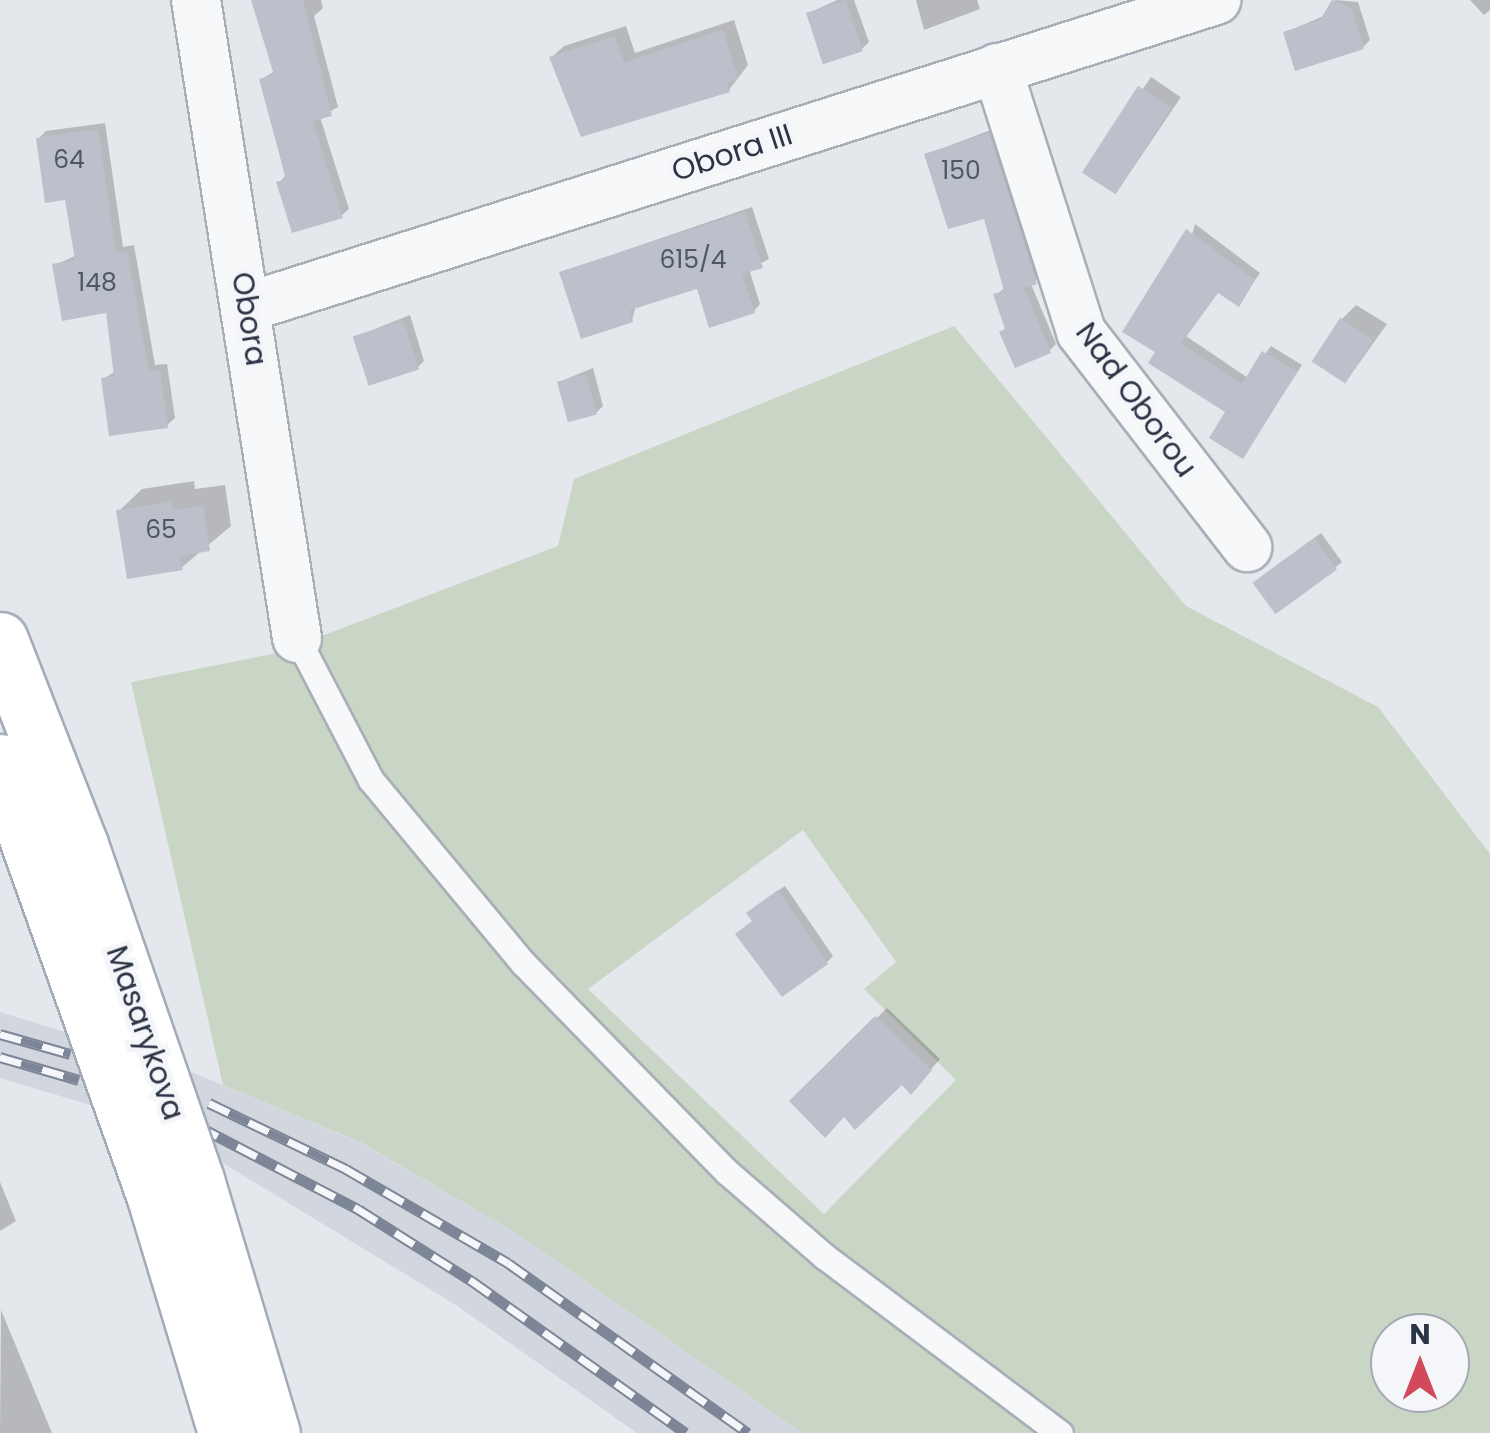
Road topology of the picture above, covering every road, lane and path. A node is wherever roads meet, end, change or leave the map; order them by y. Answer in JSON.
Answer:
{"nodes":[{"id":1,"x":196,"y":0,"type":"edge"},
{"id":2,"x":1216,"y":0,"type":"edge"},
{"id":3,"x":997,"y":68,"type":"junction"},
{"id":4,"x":248,"y":307,"type":"junction"},
{"id":5,"x":1248,"y":547,"type":"dead end"},
{"id":6,"x":297,"y":638,"type":"joint"},
{"id":7,"x":0,"y":640,"type":"edge"},
{"id":8,"x":0,"y":762,"type":"edge"},
{"id":9,"x":226,"y":1433,"type":"edge"},
{"id":10,"x":272,"y":1433,"type":"edge"},
{"id":11,"x":1060,"y":1433,"type":"edge"}],
"edges":[{"from":1,"to":4,"type":"street","name":"Obora"},
{"from":2,"to":3,"type":"street","name":"Obora III"},
{"from":3,"to":4,"type":"street","name":"Obora III"},
{"from":3,"to":5,"type":"street","name":"Nad Oborou"},
{"from":4,"to":6,"type":"street","name":"Obora"},
{"from":6,"to":11,"type":"lane"},
{"from":7,"to":10,"type":"main road","name":"Masarykova","bridge":true},
{"from":8,"to":9,"type":"main road","name":"Masarykova","bridge":true}]}
